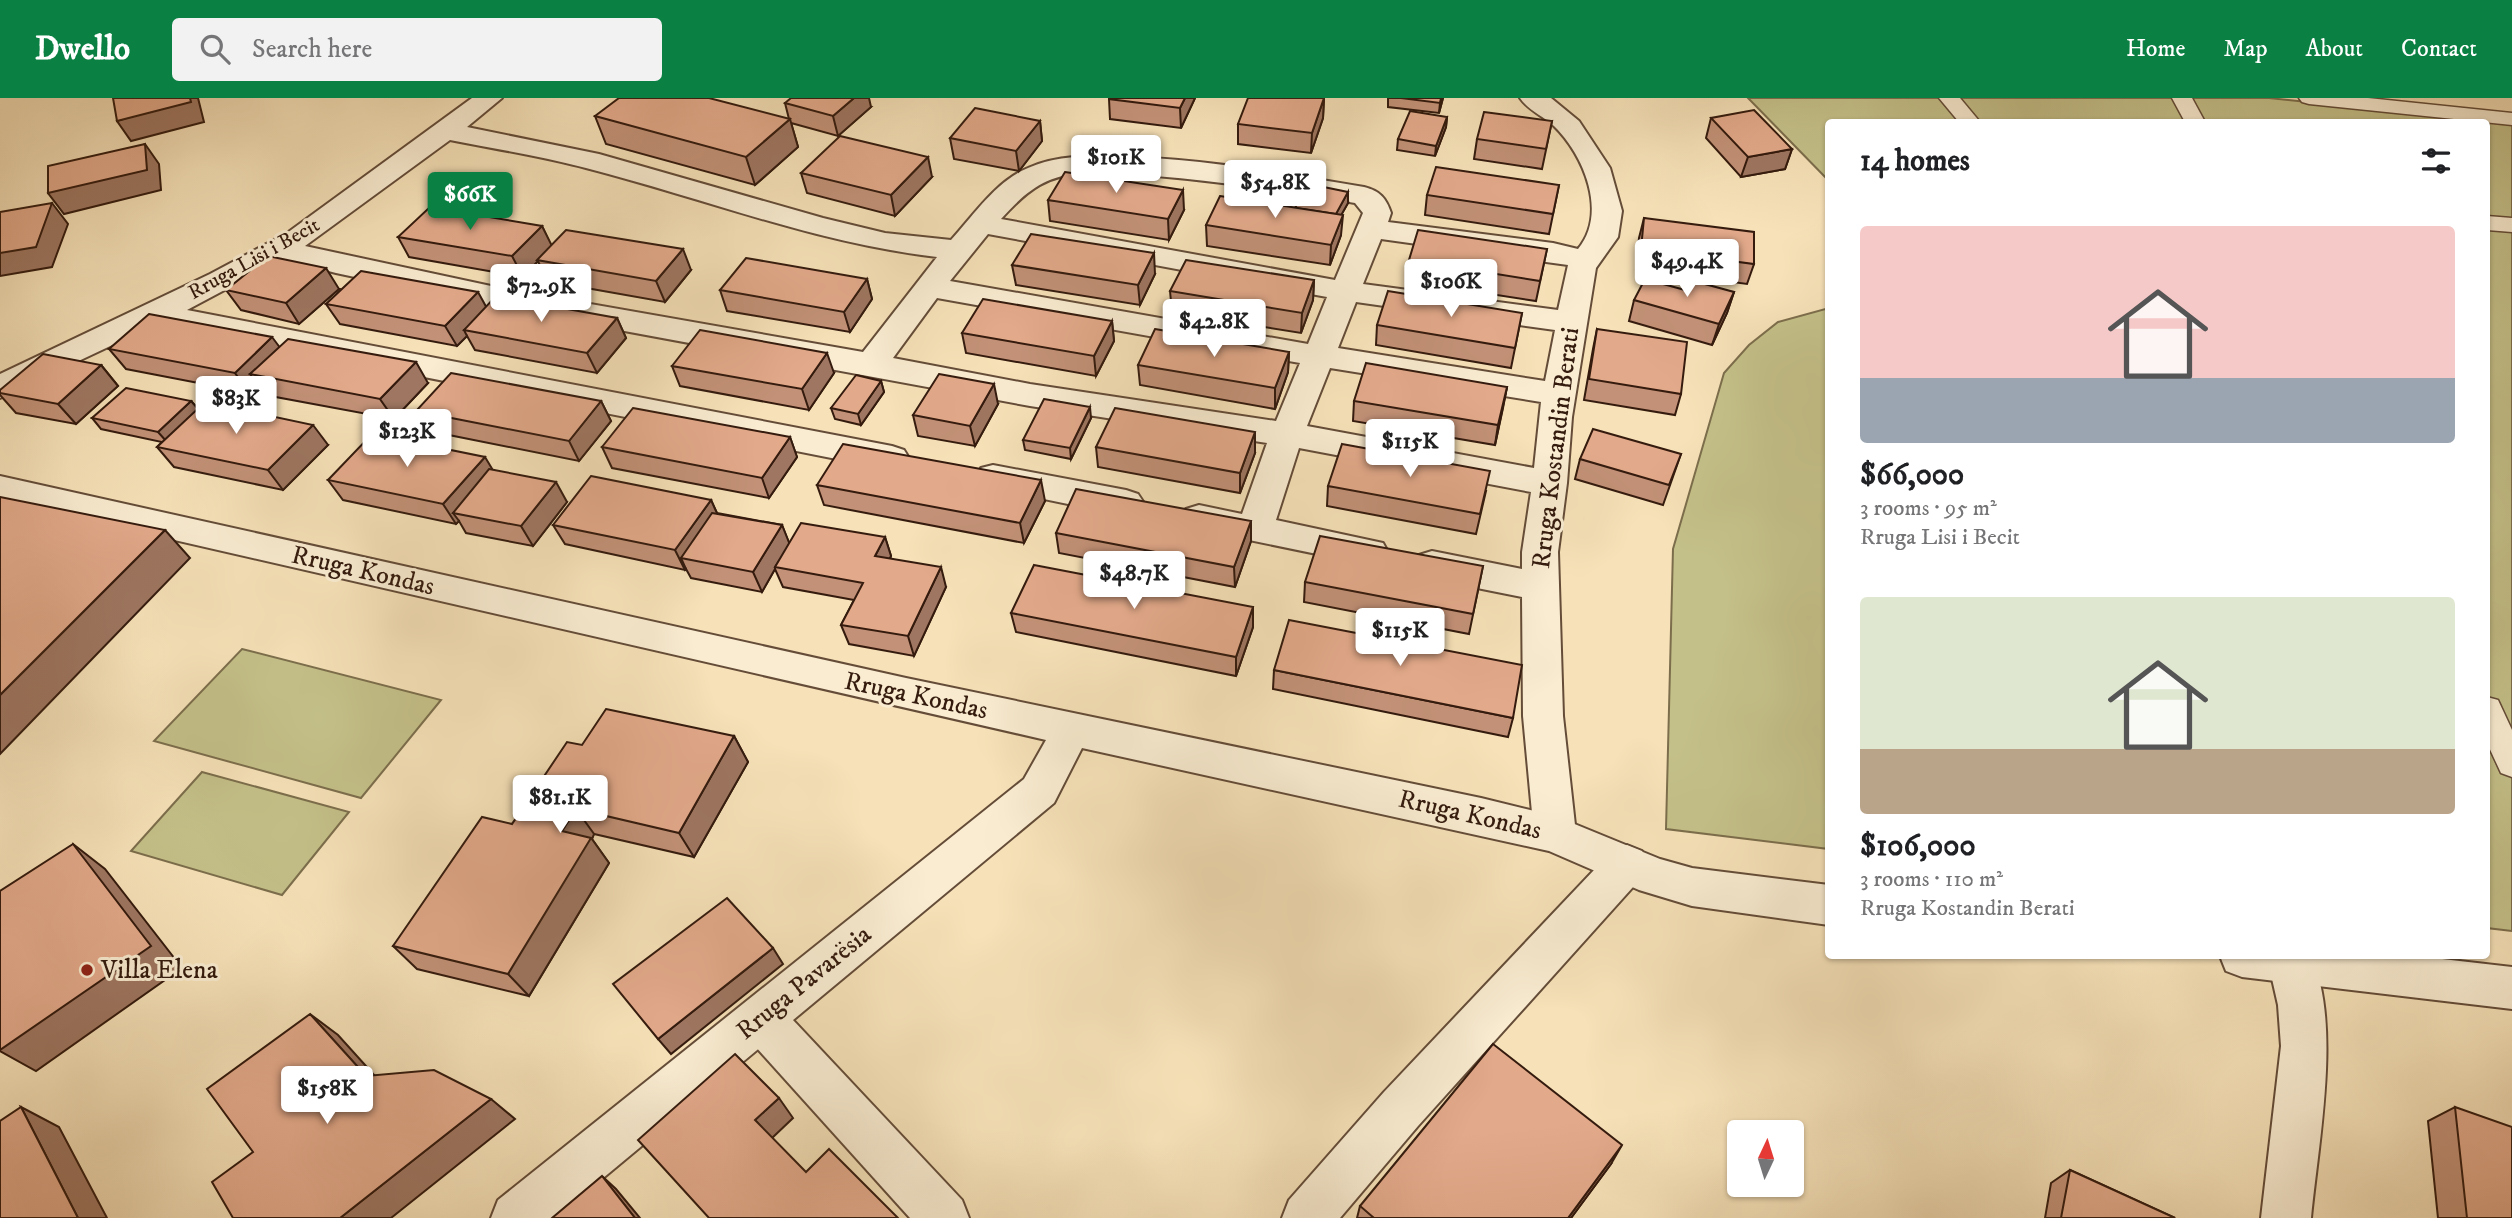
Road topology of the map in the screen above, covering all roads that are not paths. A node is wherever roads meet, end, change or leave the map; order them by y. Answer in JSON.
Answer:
{"nodes":[{"id":1,"x":489,"y":98,"type":"edge"},
{"id":2,"x":1533,"y":98,"type":"edge"},
{"id":3,"x":1950,"y":98,"type":"edge"},
{"id":4,"x":2182,"y":98,"type":"edge"},
{"id":5,"x":2309,"y":98,"type":"edge"},
{"id":6,"x":1968,"y":119,"type":"edge"},
{"id":7,"x":2193,"y":119,"type":"edge"},
{"id":8,"x":2512,"y":119,"type":"edge"},
{"id":9,"x":442,"y":130,"type":"junction"},
{"id":10,"x":2490,"y":223,"type":"edge"},
{"id":11,"x":981,"y":224,"type":"junction"},
{"id":12,"x":2512,"y":225,"type":"edge"},
{"id":13,"x":1370,"y":229,"type":"junction"},
{"id":14,"x":281,"y":249,"type":"junction"},
{"id":15,"x":959,"y":250,"type":"junction"},
{"id":16,"x":1585,"y":260,"type":"junction"},
{"id":17,"x":930,"y":287,"type":"junction"},
{"id":18,"x":1345,"y":291,"type":"junction"},
{"id":19,"x":153,"y":313,"type":"junction"},
{"id":20,"x":1571,"y":322,"type":"junction"},
{"id":21,"x":1319,"y":356,"type":"junction"},
{"id":22,"x":871,"y":364,"type":"junction"},
{"id":23,"x":0,"y":387,"type":"edge"},
{"id":24,"x":1558,"y":394,"type":"junction"},
{"id":25,"x":1287,"y":434,"type":"junction"},
{"id":26,"x":1550,"y":483,"type":"junction"},
{"id":27,"x":0,"y":488,"type":"edge"},
{"id":28,"x":1255,"y":529,"type":"junction"},
{"id":29,"x":1541,"y":587,"type":"junction"},
{"id":30,"x":2490,"y":716,"type":"edge"},
{"id":31,"x":1070,"y":730,"type":"junction"},
{"id":32,"x":2512,"y":764,"type":"edge"},
{"id":33,"x":1555,"y":834,"type":"junction"},
{"id":34,"x":1627,"y":863,"type":"junction"},
{"id":35,"x":1825,"y":904,"type":"edge"},
{"id":36,"x":2271,"y":959,"type":"edge"},
{"id":37,"x":2291,"y":961,"type":"junction"},
{"id":38,"x":2512,"y":988,"type":"edge"},
{"id":39,"x":761,"y":1018,"type":"junction"},
{"id":40,"x":2291,"y":1215,"type":"edge"},
{"id":41,"x":516,"y":1218,"type":"edge"},
{"id":42,"x":944,"y":1218,"type":"edge"},
{"id":43,"x":1307,"y":1218,"type":"edge"}],
"edges":[{"from":1,"to":9,"type":"street","name":"Rruga Lisi i Becit"},
{"from":2,"to":16,"type":"street","name":"Rruga Kostandin Berati"},
{"from":3,"to":6,"type":"lane"},
{"from":4,"to":7,"type":"lane"},
{"from":5,"to":8,"type":"lane"},
{"from":9,"to":14,"type":"street","name":"Rruga Lisi i Becit"},
{"from":9,"to":15,"type":"street"},
{"from":10,"to":12,"type":"lane"},
{"from":11,"to":13,"type":"street"},
{"from":11,"to":15,"type":"street"},
{"from":11,"to":18,"type":"street"},
{"from":13,"to":16,"type":"street"},
{"from":13,"to":18,"type":"street"},
{"from":14,"to":19,"type":"street","name":"Rruga Lisi i Becit"},
{"from":14,"to":22,"type":"street"},
{"from":15,"to":17,"type":"street"},
{"from":16,"to":20,"type":"street","name":"Rruga Kostandin Berati"},
{"from":17,"to":21,"type":"street"},
{"from":17,"to":22,"type":"street"},
{"from":18,"to":20,"type":"street"},
{"from":18,"to":21,"type":"street"},
{"from":19,"to":23,"type":"street","name":"Rruga Lisi i Becit"},
{"from":19,"to":28,"type":"street"},
{"from":20,"to":24,"type":"street","name":"Rruga Kostandin Berati"},
{"from":21,"to":24,"type":"street"},
{"from":21,"to":25,"type":"street"},
{"from":22,"to":25,"type":"street"},
{"from":24,"to":26,"type":"street","name":"Rruga Kostandin Berati"},
{"from":25,"to":26,"type":"street"},
{"from":25,"to":28,"type":"street"},
{"from":26,"to":29,"type":"street","name":"Rruga Kostandin Berati"},
{"from":27,"to":31,"type":"street","name":"Rruga Kondas"},
{"from":28,"to":29,"type":"street"},
{"from":29,"to":33,"type":"street","name":"Rruga Kostandin Berati"},
{"from":30,"to":32,"type":"lane"},
{"from":31,"to":33,"type":"street","name":"Rruga Kondas"},
{"from":31,"to":39,"type":"street","name":"Rruga Pavarësia"},
{"from":33,"to":34,"type":"street","name":"Rruga Kondas"},
{"from":34,"to":35,"type":"street","name":"Rruga Kondas"},
{"from":34,"to":43,"type":"street"},
{"from":36,"to":37,"type":"street"},
{"from":37,"to":38,"type":"street"},
{"from":37,"to":40,"type":"street"},
{"from":39,"to":41,"type":"street","name":"Rruga Pavarësia"},
{"from":39,"to":42,"type":"street"}]}
